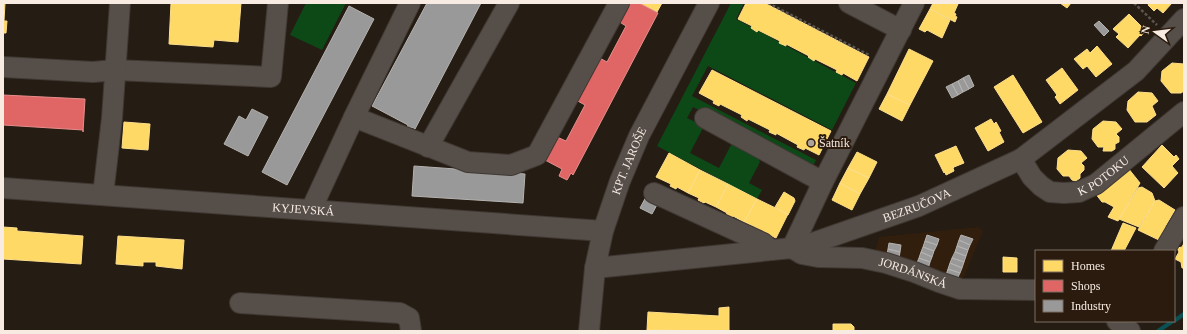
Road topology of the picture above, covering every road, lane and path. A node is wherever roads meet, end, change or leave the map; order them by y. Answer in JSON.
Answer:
{"nodes":[{"id":1,"x":120,"y":3,"type":"edge"},
{"id":2,"x":278,"y":3,"type":"edge"},
{"id":3,"x":410,"y":3,"type":"edge"},
{"id":4,"x":509,"y":3,"type":"edge"},
{"id":5,"x":619,"y":3,"type":"edge"},
{"id":6,"x":709,"y":3,"type":"edge"},
{"id":7,"x":768,"y":3,"type":"edge"},
{"id":8,"x":849,"y":3,"type":"edge"},
{"id":9,"x":914,"y":3,"type":"edge"},
{"id":10,"x":1134,"y":3,"type":"edge"},
{"id":11,"x":1184,"y":20,"type":"edge"},
{"id":12,"x":1159,"y":27,"type":"dead end"},
{"id":13,"x":901,"y":30,"type":"junction"},
{"id":14,"x":872,"y":56,"type":"dead end"},
{"id":15,"x":3,"y":67,"type":"edge"},
{"id":16,"x":115,"y":70,"type":"junction"},
{"id":17,"x":1184,"y":112,"type":"edge"},
{"id":18,"x":354,"y":117,"type":"junction"},
{"id":19,"x":705,"y":118,"type":"dead end"},
{"id":20,"x":428,"y":147,"type":"junction"},
{"id":21,"x":1021,"y":160,"type":"junction"},
{"id":22,"x":823,"y":182,"type":"junction"},
{"id":23,"x":3,"y":188,"type":"edge"},
{"id":24,"x":654,"y":193,"type":"dead end"},
{"id":25,"x":103,"y":195,"type":"junction"},
{"id":26,"x":311,"y":210,"type":"junction"},
{"id":27,"x":1184,"y":217,"type":"edge"},
{"id":28,"x":603,"y":231,"type":"junction"},
{"id":29,"x":792,"y":248,"type":"junction"},
{"id":30,"x":771,"y":250,"type":"junction"},
{"id":31,"x":1165,"y":250,"type":"edge"},
{"id":32,"x":595,"y":268,"type":"junction"},
{"id":33,"x":1035,"y":290,"type":"edge"},
{"id":34,"x":240,"y":303,"type":"dead end"},
{"id":35,"x":411,"y":331,"type":"edge"},
{"id":36,"x":589,"y":331,"type":"edge"}],
"edges":[{"from":1,"to":16,"type":"street"},
{"from":2,"to":16,"type":"street"},
{"from":3,"to":18,"type":"street"},
{"from":4,"to":20,"type":"street"},
{"from":5,"to":20,"type":"street"},
{"from":6,"to":28,"type":"street","name":"KPT. JAROŠE"},
{"from":7,"to":14,"type":"path"},
{"from":8,"to":13,"type":"street"},
{"from":9,"to":13,"type":"street"},
{"from":10,"to":12,"type":"path"},
{"from":11,"to":21,"type":"street","name":"BEZRUČOVA"},
{"from":13,"to":22,"type":"street"},
{"from":15,"to":16,"type":"street"},
{"from":16,"to":25,"type":"street"},
{"from":17,"to":21,"type":"street","name":"K POTOKU"},
{"from":18,"to":20,"type":"street"},
{"from":18,"to":26,"type":"street"},
{"from":19,"to":22,"type":"street"},
{"from":21,"to":29,"type":"street","name":"BEZRUČOVA"},
{"from":22,"to":29,"type":"street"},
{"from":23,"to":25,"type":"street","name":"KYJEVSKÁ"},
{"from":24,"to":30,"type":"street"},
{"from":25,"to":26,"type":"street","name":"KYJEVSKÁ"},
{"from":26,"to":28,"type":"street","name":"KYJEVSKÁ"},
{"from":27,"to":31,"type":"street"},
{"from":28,"to":32,"type":"street","name":"KPT. JAROŠE"},
{"from":29,"to":30,"type":"street","name":"BEZRUČOVA"},
{"from":29,"to":33,"type":"street","name":"JORDÁNSKÁ"},
{"from":30,"to":32,"type":"street","name":"BEZRUČOVA"},
{"from":32,"to":36,"type":"street","name":"KPT. JAROŠE"},
{"from":34,"to":35,"type":"street"}]}
